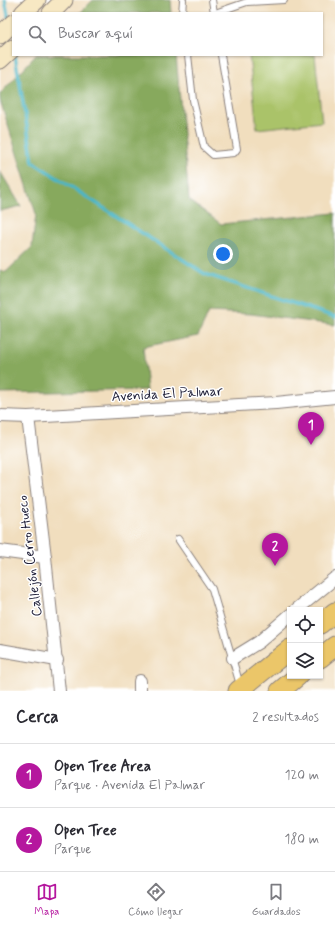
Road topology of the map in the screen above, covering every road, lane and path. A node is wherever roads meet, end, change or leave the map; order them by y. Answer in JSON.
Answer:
{"nodes":[{"id":1,"x":64,"y":0,"type":"edge"},
{"id":2,"x":183,"y":0,"type":"edge"},
{"id":3,"x":212,"y":0,"type":"edge"},
{"id":4,"x":284,"y":0,"type":"edge"},
{"id":5,"x":52,"y":12,"type":"edge"},
{"id":6,"x":182,"y":12,"type":"edge"},
{"id":7,"x":215,"y":12,"type":"edge"},
{"id":8,"x":218,"y":12,"type":"edge"},
{"id":9,"x":12,"y":24,"type":"edge"},
{"id":10,"x":0,"y":35,"type":"edge"},
{"id":11,"x":188,"y":56,"type":"edge"},
{"id":12,"x":221,"y":56,"type":"edge"},
{"id":13,"x":335,"y":397,"type":"edge"},
{"id":14,"x":0,"y":416,"type":"edge"},
{"id":15,"x":28,"y":417,"type":"junction"},
{"id":16,"x":178,"y":539,"type":"dead end"},
{"id":17,"x":0,"y":551,"type":"edge"},
{"id":18,"x":45,"y":557,"type":"junction"},
{"id":19,"x":335,"y":578,"type":"edge"},
{"id":20,"x":300,"y":607,"type":"edge"},
{"id":21,"x":335,"y":612,"type":"edge"},
{"id":22,"x":287,"y":618,"type":"edge"},
{"id":23,"x":323,"y":622,"type":"edge"},
{"id":24,"x":335,"y":646,"type":"edge"},
{"id":25,"x":0,"y":650,"type":"edge"},
{"id":26,"x":287,"y":651,"type":"edge"},
{"id":27,"x":323,"y":656,"type":"edge"},
{"id":28,"x":233,"y":658,"type":"junction"},
{"id":29,"x":56,"y":660,"type":"junction"},
{"id":30,"x":294,"y":679,"type":"edge"},
{"id":31,"x":239,"y":690,"type":"edge"},
{"id":32,"x":59,"y":691,"type":"edge"},
{"id":33,"x":280,"y":691,"type":"edge"}],
"edges":[{"from":1,"to":5,"type":"main road"},
{"from":2,"to":6,"type":"lane"},
{"from":3,"to":7,"type":"lane"},
{"from":4,"to":8,"type":"lane"},
{"from":9,"to":10,"type":"main road"},
{"from":11,"to":12,"type":"lane"},
{"from":13,"to":15,"type":"street","name":"Avenida El Palmar"},
{"from":14,"to":15,"type":"street","name":"Avenida El Palmar"},
{"from":15,"to":18,"type":"street","name":"Callejón Cerro Hueco"},
{"from":16,"to":28,"type":"lane"},
{"from":17,"to":18,"type":"street"},
{"from":18,"to":29,"type":"street","name":"Callejón Cerro Hueco"},
{"from":19,"to":20,"type":"street"},
{"from":21,"to":23,"type":"main road"},
{"from":22,"to":28,"type":"street"},
{"from":24,"to":27,"type":"main road"},
{"from":25,"to":29,"type":"street"},
{"from":26,"to":31,"type":"main road"},
{"from":28,"to":31,"type":"lane"},
{"from":29,"to":32,"type":"street","name":"Callejón Cerro Hueco"},
{"from":30,"to":33,"type":"main road"}]}
